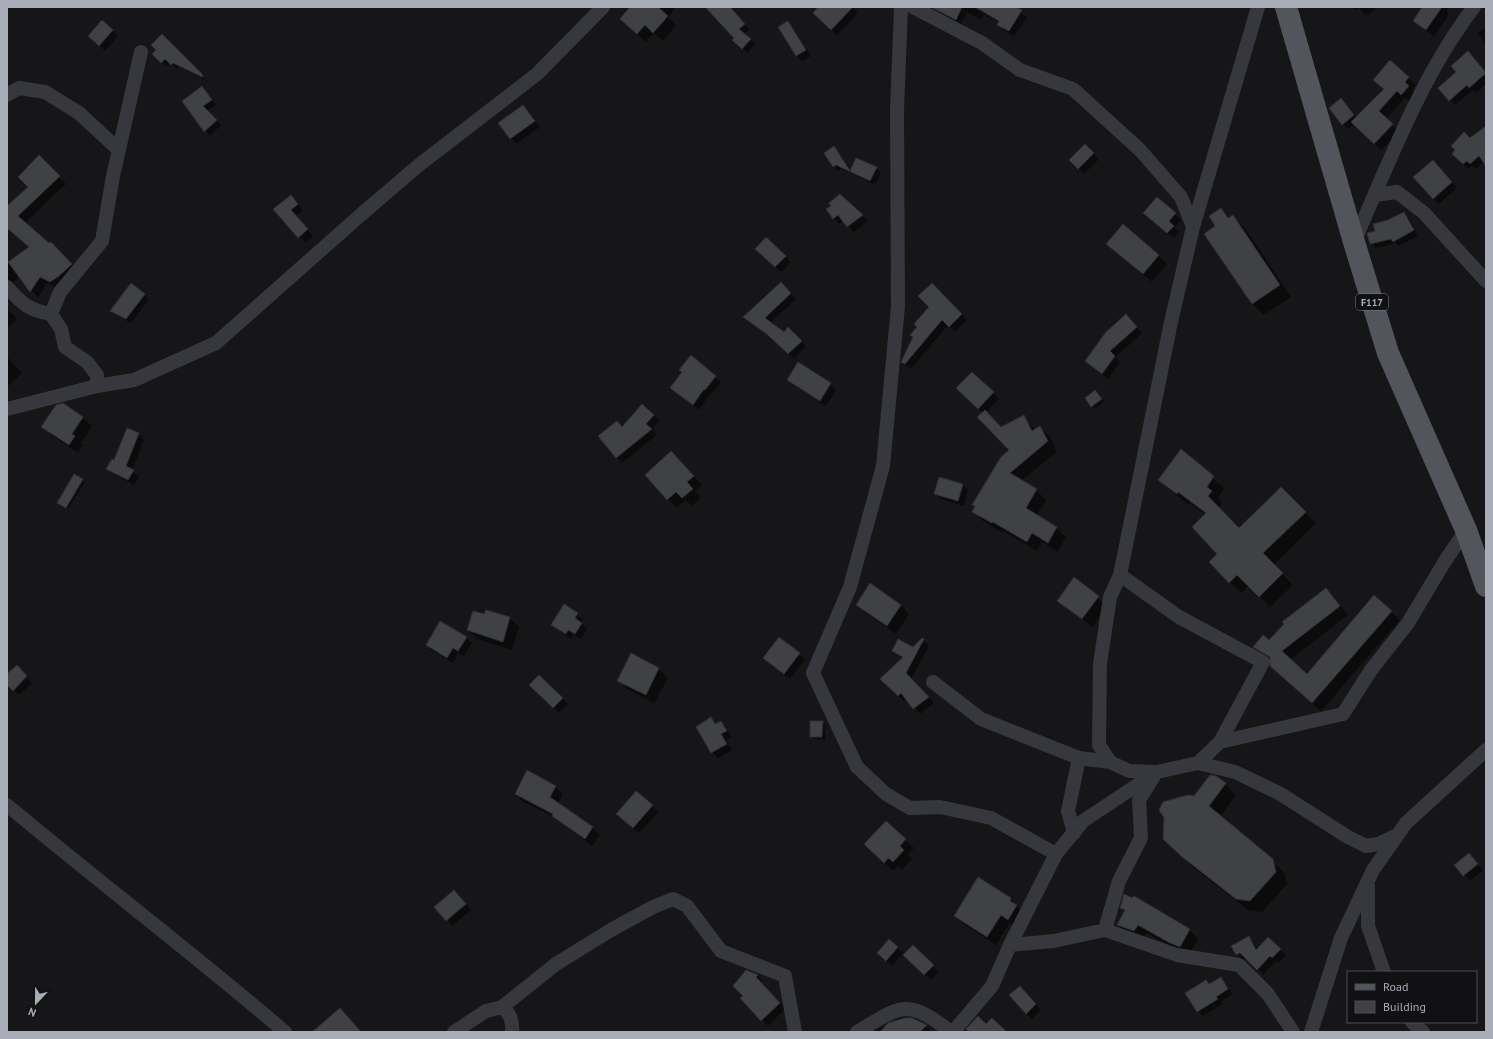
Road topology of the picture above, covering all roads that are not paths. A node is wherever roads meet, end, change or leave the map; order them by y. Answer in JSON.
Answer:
{"nodes":[{"id":1,"x":603,"y":7,"type":"edge"},
{"id":2,"x":901,"y":7,"type":"edge"},
{"id":3,"x":913,"y":7,"type":"edge"},
{"id":4,"x":1258,"y":7,"type":"edge"},
{"id":5,"x":1286,"y":7,"type":"edge"},
{"id":6,"x":1474,"y":7,"type":"edge"},
{"id":7,"x":141,"y":52,"type":"dead end"},
{"id":8,"x":7,"y":95,"type":"edge"},
{"id":9,"x":119,"y":150,"type":"junction"},
{"id":10,"x":1375,"y":195,"type":"junction"},
{"id":11,"x":1193,"y":227,"type":"junction"},
{"id":12,"x":1354,"y":242,"type":"junction"},
{"id":13,"x":1486,"y":281,"type":"edge"},
{"id":14,"x":7,"y":288,"type":"edge"},
{"id":15,"x":51,"y":314,"type":"junction"},
{"id":16,"x":97,"y":386,"type":"junction"},
{"id":17,"x":7,"y":409,"type":"edge"},
{"id":18,"x":1466,"y":530,"type":"junction"},
{"id":19,"x":1120,"y":575,"type":"junction"},
{"id":20,"x":1486,"y":586,"type":"edge"},
{"id":21,"x":933,"y":682,"type":"dead end"},
{"id":22,"x":1220,"y":742,"type":"junction"},
{"id":23,"x":1486,"y":750,"type":"edge"},
{"id":24,"x":1079,"y":758,"type":"junction"},
{"id":25,"x":1110,"y":762,"type":"junction"},
{"id":26,"x":1198,"y":763,"type":"junction"},
{"id":27,"x":1157,"y":772,"type":"junction"},
{"id":28,"x":7,"y":805,"type":"edge"},
{"id":29,"x":1074,"y":832,"type":"junction"},
{"id":30,"x":1397,"y":835,"type":"junction"},
{"id":31,"x":1056,"y":854,"type":"junction"},
{"id":32,"x":1368,"y":882,"type":"junction"},
{"id":33,"x":1105,"y":930,"type":"junction"},
{"id":34,"x":1010,"y":945,"type":"junction"},
{"id":35,"x":1384,"y":971,"type":"edge"},
{"id":36,"x":502,"y":1007,"type":"junction"},
{"id":37,"x":1413,"y":1023,"type":"edge"},
{"id":38,"x":285,"y":1032,"type":"edge"},
{"id":39,"x":454,"y":1032,"type":"edge"},
{"id":40,"x":512,"y":1032,"type":"edge"},
{"id":41,"x":795,"y":1032,"type":"edge"},
{"id":42,"x":857,"y":1032,"type":"edge"},
{"id":43,"x":952,"y":1032,"type":"edge"},
{"id":44,"x":1293,"y":1032,"type":"edge"},
{"id":45,"x":1311,"y":1032,"type":"edge"},
{"id":46,"x":1423,"y":1032,"type":"edge"}],
"edges":[{"from":1,"to":16,"type":"street"},
{"from":2,"to":31,"type":"street"},
{"from":3,"to":11,"type":"street"},
{"from":4,"to":11,"type":"street"},
{"from":5,"to":12,"type":"main road","number":"F117"},
{"from":6,"to":10,"type":"street"},
{"from":7,"to":9,"type":"street"},
{"from":8,"to":9,"type":"street"},
{"from":9,"to":15,"type":"street"},
{"from":10,"to":12,"type":"street"},
{"from":10,"to":13,"type":"street"},
{"from":11,"to":19,"type":"street"},
{"from":12,"to":18,"type":"main road","number":"F117"},
{"from":14,"to":15,"type":"street"},
{"from":15,"to":16,"type":"street"},
{"from":16,"to":17,"type":"street"},
{"from":18,"to":20,"type":"main road","number":"F117"},
{"from":18,"to":22,"type":"street"},
{"from":19,"to":22,"type":"street"},
{"from":19,"to":25,"type":"street"},
{"from":21,"to":24,"type":"street"},
{"from":22,"to":26,"type":"street"},
{"from":23,"to":30,"type":"street"},
{"from":24,"to":25,"type":"street"},
{"from":24,"to":29,"type":"street"},
{"from":25,"to":27,"type":"street"},
{"from":26,"to":27,"type":"street"},
{"from":26,"to":30,"type":"street"},
{"from":27,"to":29,"type":"street"},
{"from":27,"to":33,"type":"street"},
{"from":28,"to":38,"type":"street"},
{"from":29,"to":31,"type":"street"},
{"from":30,"to":32,"type":"street"},
{"from":31,"to":34,"type":"street"},
{"from":32,"to":35,"type":"street"},
{"from":32,"to":45,"type":"street"},
{"from":33,"to":34,"type":"street"},
{"from":33,"to":44,"type":"street"},
{"from":34,"to":43,"type":"street"},
{"from":36,"to":39,"type":"street"},
{"from":36,"to":40,"type":"street"},
{"from":36,"to":41,"type":"street"},
{"from":37,"to":46,"type":"street"},
{"from":42,"to":43,"type":"street"}]}
